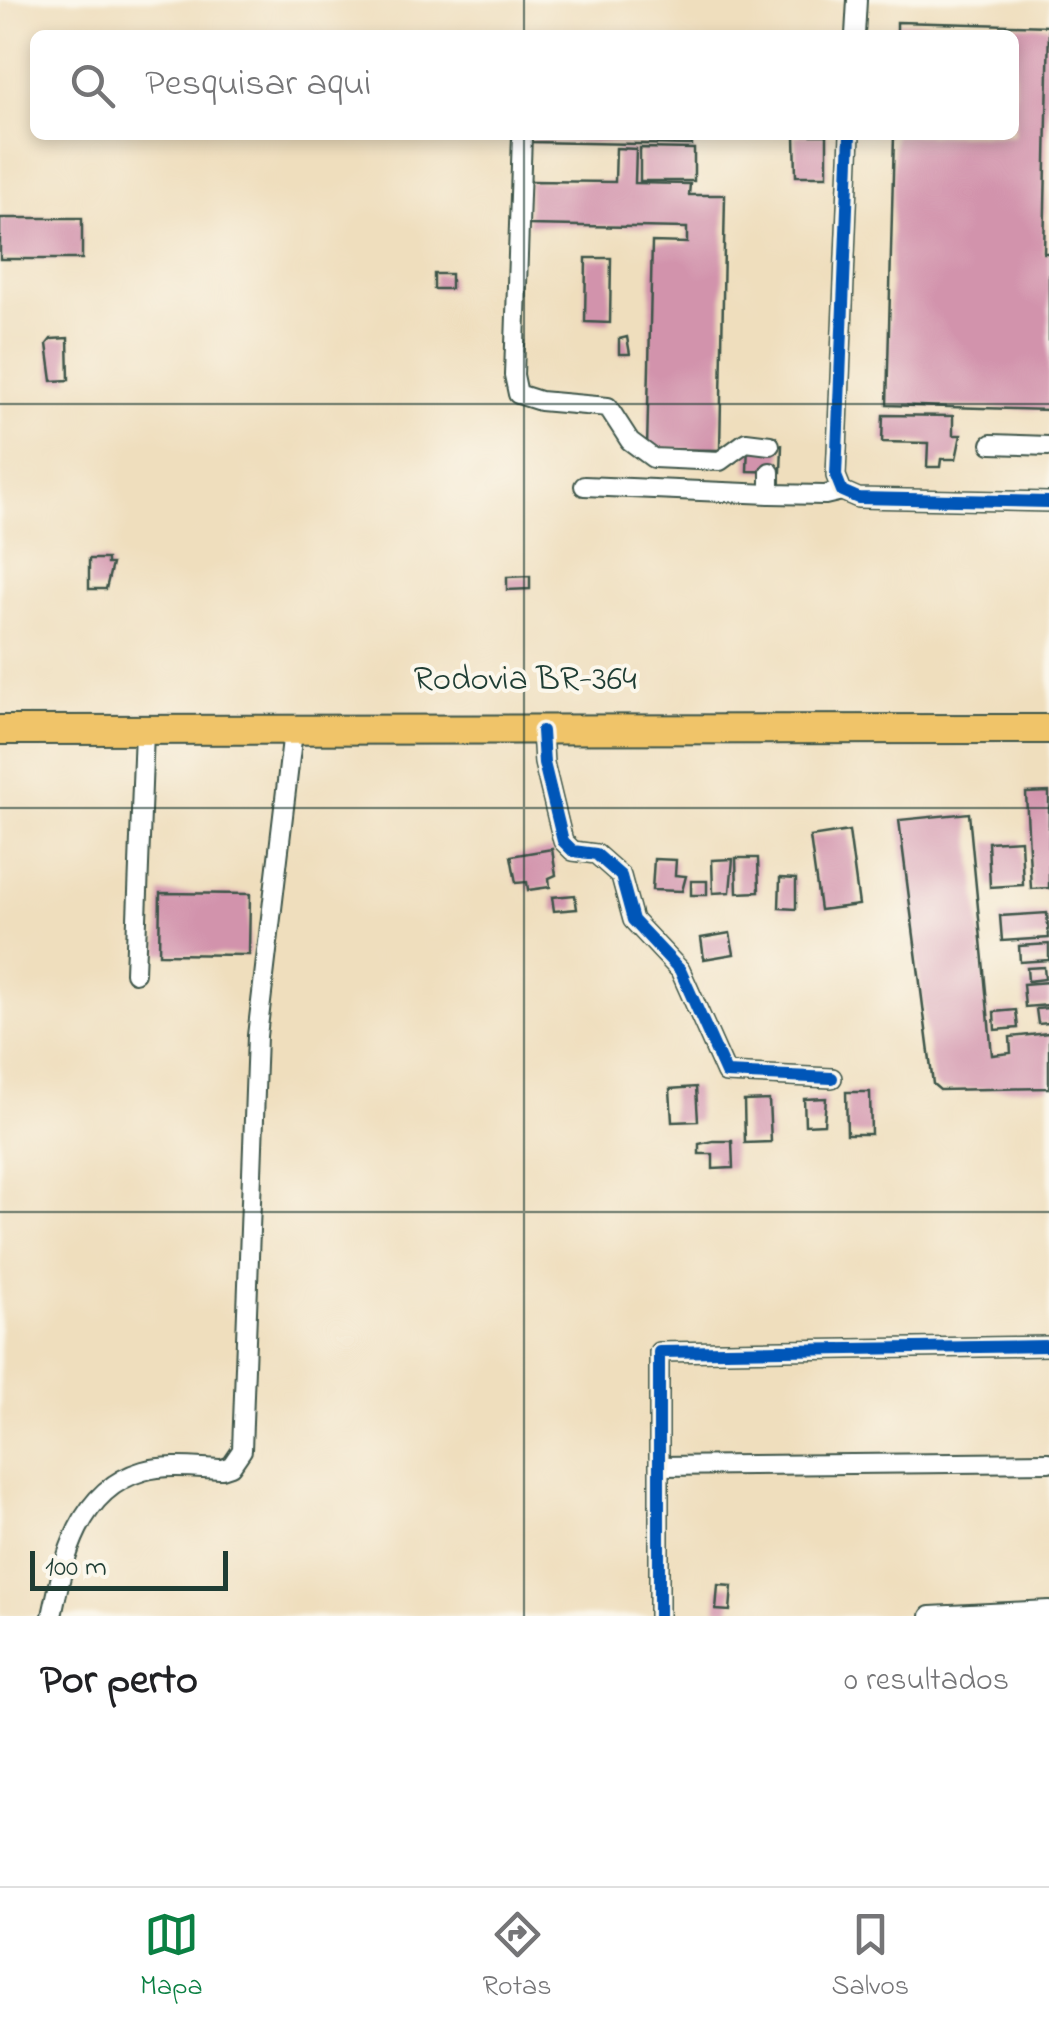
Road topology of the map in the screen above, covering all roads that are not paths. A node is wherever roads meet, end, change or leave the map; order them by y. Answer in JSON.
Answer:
{"nodes":[{"id":1,"x":857,"y":0,"type":"edge"},
{"id":2,"x":855,"y":30,"type":"edge"},
{"id":3,"x":522,"y":140,"type":"edge"},
{"id":4,"x":850,"y":140,"type":"edge"},
{"id":5,"x":991,"y":444,"type":"dead end"},
{"id":6,"x":770,"y":445,"type":"dead end"},
{"id":7,"x":1049,"y":446,"type":"edge"},
{"id":8,"x":770,"y":472,"type":"dead end"},
{"id":9,"x":839,"y":484,"type":"junction"},
{"id":10,"x":584,"y":486,"type":"dead end"},
{"id":11,"x":770,"y":494,"type":"junction"},
{"id":12,"x":1049,"y":502,"type":"edge"},
{"id":13,"x":0,"y":716,"type":"edge"},
{"id":14,"x":1049,"y":718,"type":"edge"},
{"id":15,"x":1049,"y":729,"type":"edge"},
{"id":16,"x":0,"y":730,"type":"edge"},
{"id":17,"x":144,"y":731,"type":"junction"},
{"id":18,"x":293,"y":731,"type":"junction"},
{"id":19,"x":542,"y":731,"type":"junction"},
{"id":20,"x":135,"y":973,"type":"dead end"},
{"id":21,"x":832,"y":1078,"type":"dead end"},
{"id":22,"x":1049,"y":1346,"type":"edge"},
{"id":23,"x":1049,"y":1462,"type":"edge"},
{"id":24,"x":659,"y":1466,"type":"junction"},
{"id":25,"x":1049,"y":1610,"type":"edge"},
{"id":26,"x":52,"y":1616,"type":"edge"},
{"id":27,"x":659,"y":1616,"type":"edge"},
{"id":28,"x":930,"y":1616,"type":"edge"}],
"edges":[{"from":1,"to":2,"type":"street"},
{"from":3,"to":6,"type":"street"},
{"from":4,"to":9,"type":"street"},
{"from":5,"to":7,"type":"street"},
{"from":8,"to":11,"type":"street"},
{"from":9,"to":11,"type":"street"},
{"from":9,"to":12,"type":"street"},
{"from":10,"to":11,"type":"street"},
{"from":13,"to":14,"type":"highway","name":"Rodovia BR-364"},
{"from":15,"to":19,"type":"highway"},
{"from":16,"to":17,"type":"highway"},
{"from":17,"to":18,"type":"highway"},
{"from":17,"to":20,"type":"street"},
{"from":18,"to":19,"type":"highway"},
{"from":18,"to":26,"type":"street"},
{"from":19,"to":21,"type":"street"},
{"from":22,"to":24,"type":"street"},
{"from":23,"to":24,"type":"street"},
{"from":24,"to":27,"type":"street"},
{"from":25,"to":28,"type":"street"}]}
